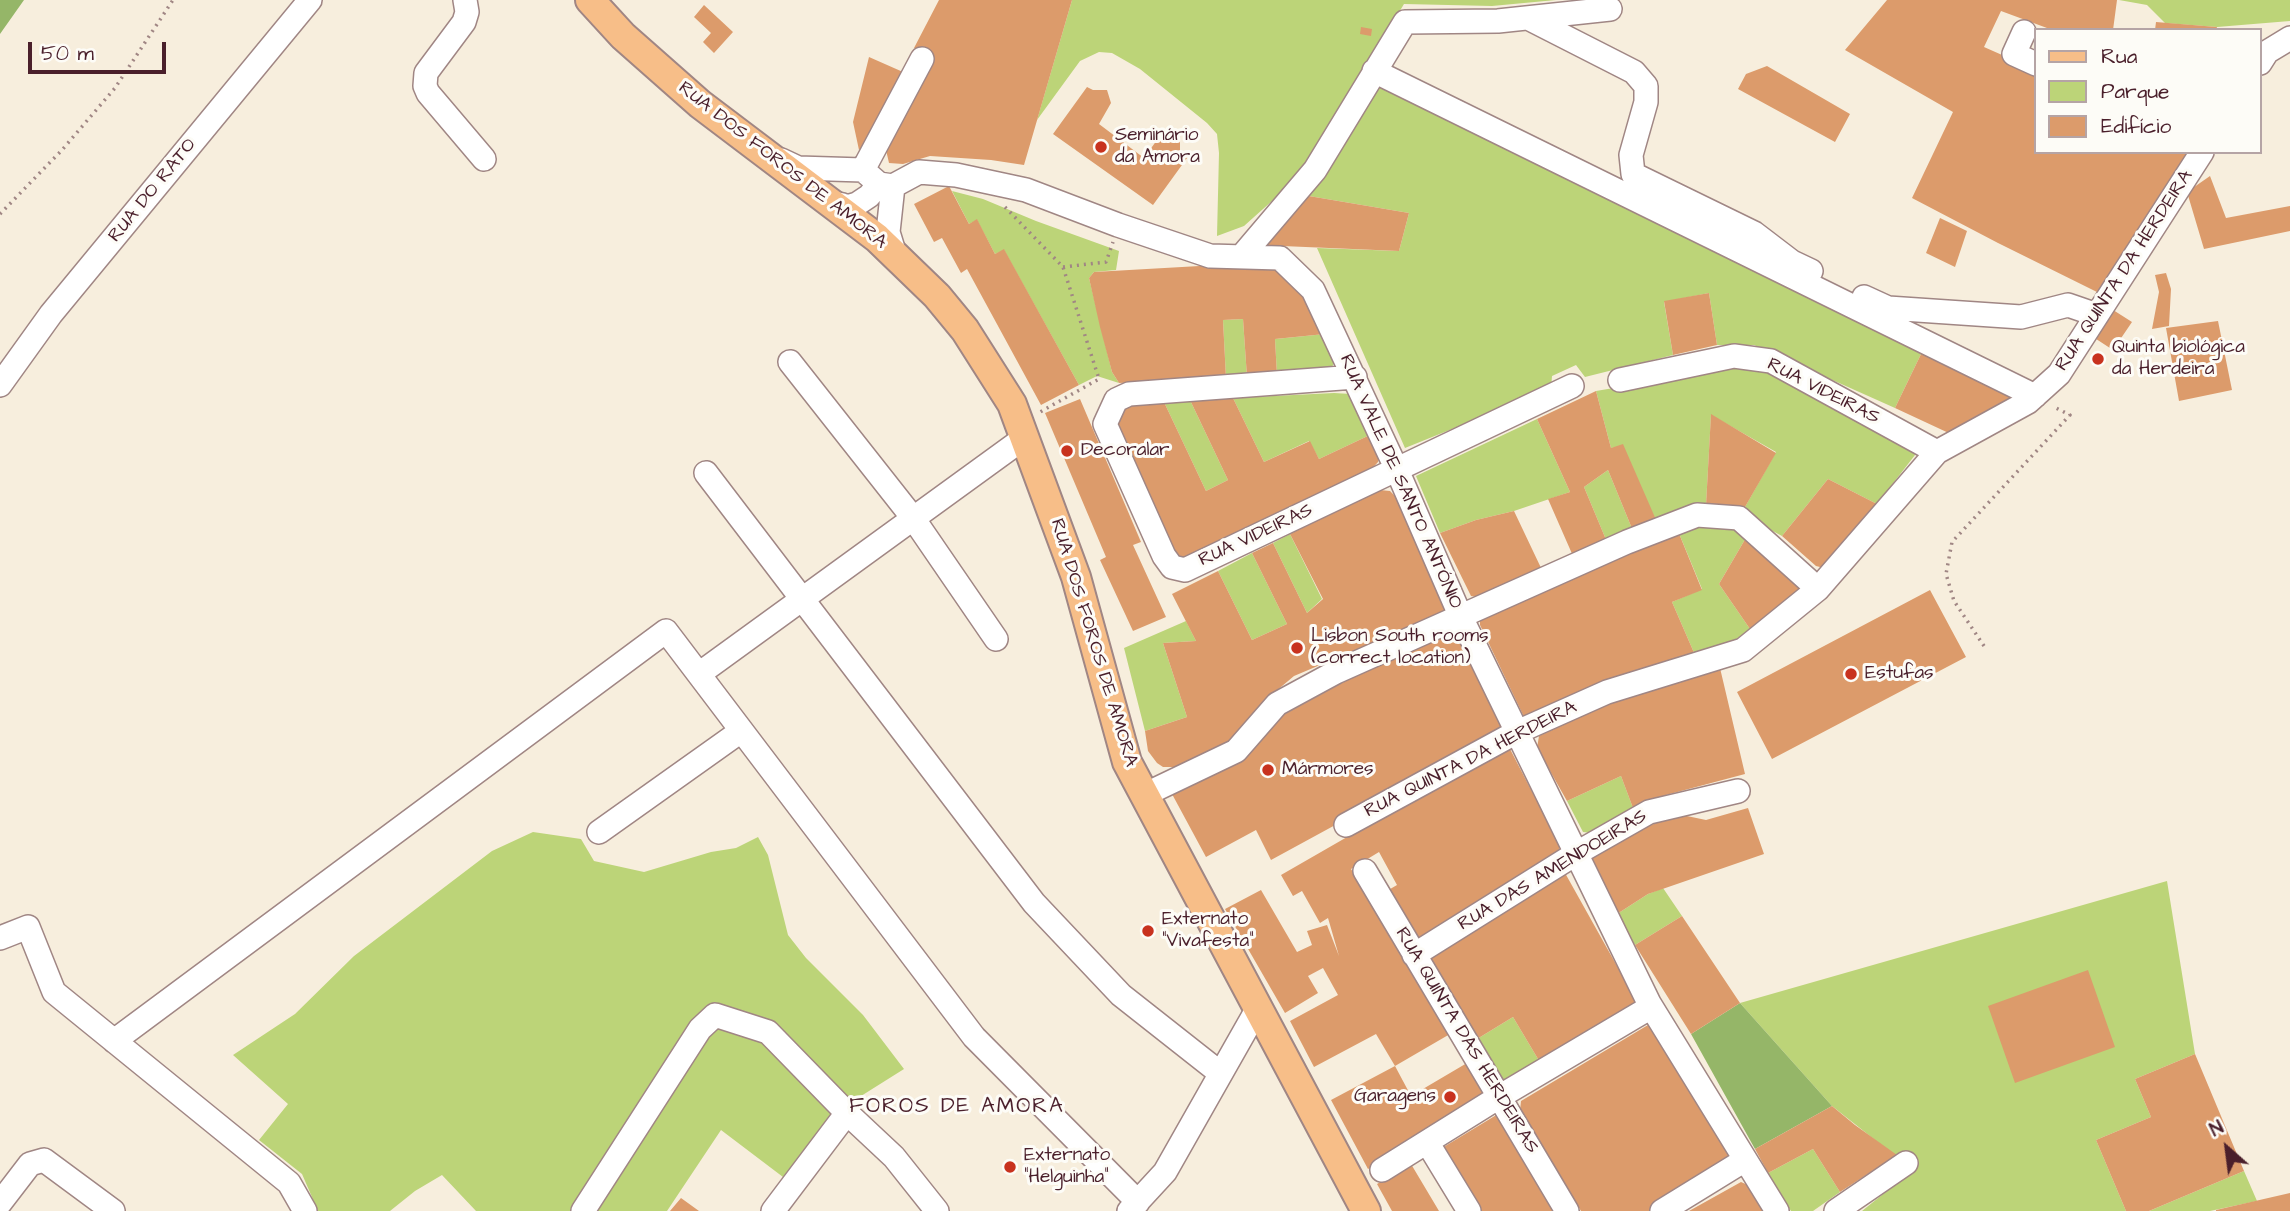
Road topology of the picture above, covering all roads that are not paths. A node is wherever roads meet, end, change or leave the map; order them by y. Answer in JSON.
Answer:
{"nodes":[{"id":1,"x":310,"y":0,"type":"edge"},
{"id":2,"x":465,"y":0,"type":"edge"},
{"id":3,"x":590,"y":0,"type":"edge"},
{"id":4,"x":1610,"y":9,"type":"dead end"},
{"id":5,"x":1528,"y":18,"type":"junction"},
{"id":6,"x":2024,"y":32,"type":"dead end"},
{"id":7,"x":2290,"y":38,"type":"edge"},
{"id":8,"x":922,"y":59,"type":"dead end"},
{"id":9,"x":2262,"y":60,"type":"edge"},
{"id":10,"x":2035,"y":64,"type":"edge"},
{"id":11,"x":1374,"y":71,"type":"junction"},
{"id":12,"x":765,"y":153,"type":"junction"},
{"id":13,"x":2201,"y":154,"type":"edge"},
{"id":14,"x":484,"y":159,"type":"dead end"},
{"id":15,"x":878,"y":180,"type":"junction"},
{"id":16,"x":841,"y":209,"type":"junction"},
{"id":17,"x":895,"y":255,"type":"junction"},
{"id":18,"x":1241,"y":257,"type":"junction"},
{"id":19,"x":2097,"y":315,"type":"junction"},
{"id":20,"x":790,"y":362,"type":"dead end"},
{"id":21,"x":1355,"y":377,"type":"junction"},
{"id":22,"x":1620,"y":380,"type":"dead end"},
{"id":23,"x":2,"y":381,"type":"edge"},
{"id":24,"x":1572,"y":386,"type":"dead end"},
{"id":25,"x":2043,"y":401,"type":"junction"},
{"id":26,"x":1022,"y":430,"type":"junction"},
{"id":27,"x":1937,"y":452,"type":"junction"},
{"id":28,"x":1397,"y":470,"type":"junction"},
{"id":29,"x":706,"y":473,"type":"dead end"},
{"id":30,"x":913,"y":519,"type":"junction"},
{"id":31,"x":1818,"y":589,"type":"junction"},
{"id":32,"x":803,"y":598,"type":"junction"},
{"id":33,"x":1460,"y":615,"type":"junction"},
{"id":34,"x":996,"y":639,"type":"dead end"},
{"id":35,"x":699,"y":674,"type":"junction"},
{"id":36,"x":741,"y":730,"type":"junction"},
{"id":37,"x":1515,"y":733,"type":"junction"},
{"id":38,"x":1738,"y":791,"type":"dead end"},
{"id":39,"x":1144,"y":795,"type":"junction"},
{"id":40,"x":1346,"y":825,"type":"dead end"},
{"id":41,"x":599,"y":832,"type":"dead end"},
{"id":42,"x":1577,"y":853,"type":"junction"},
{"id":43,"x":1365,"y":871,"type":"dead end"},
{"id":44,"x":0,"y":938,"type":"edge"},
{"id":45,"x":1414,"y":955,"type":"junction"},
{"id":46,"x":1651,"y":1007,"type":"junction"},
{"id":47,"x":1258,"y":1008,"type":"junction"},
{"id":48,"x":114,"y":1041,"type":"junction"},
{"id":49,"x":1220,"y":1073,"type":"junction"},
{"id":50,"x":1499,"y":1097,"type":"junction"},
{"id":51,"x":847,"y":1113,"type":"junction"},
{"id":52,"x":1427,"y":1142,"type":"junction"},
{"id":53,"x":1745,"y":1160,"type":"junction"},
{"id":54,"x":1906,"y":1163,"type":"dead end"},
{"id":55,"x":1382,"y":1170,"type":"dead end"},
{"id":56,"x":0,"y":1203,"type":"edge"},
{"id":57,"x":1133,"y":1206,"type":"edge"},
{"id":58,"x":299,"y":1208,"type":"edge"},
{"id":59,"x":934,"y":1210,"type":"edge"},
{"id":60,"x":113,"y":1211,"type":"edge"},
{"id":61,"x":583,"y":1211,"type":"edge"},
{"id":62,"x":773,"y":1211,"type":"edge"},
{"id":63,"x":1366,"y":1211,"type":"edge"},
{"id":64,"x":1469,"y":1211,"type":"edge"},
{"id":65,"x":1567,"y":1211,"type":"edge"},
{"id":66,"x":1662,"y":1211,"type":"edge"},
{"id":67,"x":1777,"y":1211,"type":"edge"},
{"id":68,"x":1836,"y":1211,"type":"edge"}],
"edges":[{"from":1,"to":23,"type":"street","name":"RUA DO RATO"},
{"from":2,"to":14,"type":"street"},
{"from":3,"to":12,"type":"main road","name":"RUA DOS FOROS DE AMORA"},
{"from":4,"to":5,"type":"street"},
{"from":5,"to":11,"type":"street"},
{"from":5,"to":19,"type":"street"},
{"from":6,"to":10,"type":"street"},
{"from":7,"to":9,"type":"street"},
{"from":8,"to":15,"type":"street"},
{"from":11,"to":18,"type":"street"},
{"from":11,"to":25,"type":"street"},
{"from":12,"to":15,"type":"street"},
{"from":12,"to":16,"type":"main road","name":"RUA DOS FOROS DE AMORA"},
{"from":13,"to":19,"type":"street","name":"RUA QUINTA DA HERDEIRA"},
{"from":15,"to":16,"type":"street"},
{"from":15,"to":17,"type":"street"},
{"from":15,"to":18,"type":"street","name":"RUA VALE DE SANTO ANTÓNIO"},
{"from":16,"to":17,"type":"main road","name":"RUA DOS FOROS DE AMORA"},
{"from":17,"to":26,"type":"main road","name":"RUA DOS FOROS DE AMORA"},
{"from":18,"to":21,"type":"street","name":"RUA VALE DE SANTO ANTÓNIO"},
{"from":19,"to":25,"type":"street","name":"RUA QUINTA DA HERDEIRA"},
{"from":20,"to":30,"type":"street"},
{"from":21,"to":28,"type":"street","name":"RUA VALE DE SANTO ANTÓNIO"},
{"from":21,"to":28,"type":"street","name":"RUA VIDEIRAS"},
{"from":22,"to":27,"type":"street","name":"RUA VIDEIRAS"},
{"from":24,"to":28,"type":"street","name":"RUA VIDEIRAS"},
{"from":25,"to":27,"type":"street","name":"RUA QUINTA DA HERDEIRA"},
{"from":26,"to":30,"type":"street"},
{"from":26,"to":39,"type":"main road","name":"RUA DOS FOROS DE AMORA"},
{"from":27,"to":31,"type":"street","name":"RUA QUINTA DA HERDEIRA"},
{"from":28,"to":33,"type":"street","name":"RUA VALE DE SANTO ANTÓNIO"},
{"from":29,"to":32,"type":"street"},
{"from":30,"to":32,"type":"street"},
{"from":30,"to":34,"type":"street"},
{"from":31,"to":33,"type":"street"},
{"from":31,"to":37,"type":"street","name":"RUA QUINTA DA HERDEIRA"},
{"from":32,"to":35,"type":"street"},
{"from":32,"to":49,"type":"street"},
{"from":33,"to":37,"type":"street","name":"RUA VALE DE SANTO ANTÓNIO"},
{"from":33,"to":39,"type":"street"},
{"from":35,"to":36,"type":"street"},
{"from":35,"to":48,"type":"street"},
{"from":36,"to":41,"type":"street"},
{"from":36,"to":57,"type":"street"},
{"from":37,"to":40,"type":"street","name":"RUA QUINTA DA HERDEIRA"},
{"from":37,"to":42,"type":"street","name":"RUA VALE DE SANTO ANTÓNIO"},
{"from":38,"to":42,"type":"street","name":"RUA DAS AMENDOEIRAS"},
{"from":39,"to":47,"type":"main road","name":"RUA DOS FOROS DE AMORA"},
{"from":42,"to":45,"type":"street","name":"RUA DAS AMENDOEIRAS"},
{"from":42,"to":46,"type":"street","name":"RUA VALE DE SANTO ANTÓNIO"},
{"from":43,"to":45,"type":"street","name":"RUA QUINTA DAS HERDEIRAS"},
{"from":44,"to":48,"type":"street"},
{"from":45,"to":50,"type":"street","name":"RUA QUINTA DAS HERDEIRAS"},
{"from":46,"to":50,"type":"street"},
{"from":46,"to":53,"type":"street","name":"RUA VALE DE SANTO ANTÓNIO"},
{"from":47,"to":49,"type":"street"},
{"from":47,"to":63,"type":"main road","name":"RUA DOS FOROS DE AMORA"},
{"from":48,"to":58,"type":"street"},
{"from":49,"to":57,"type":"street"},
{"from":50,"to":52,"type":"street"},
{"from":50,"to":65,"type":"street","name":"RUA QUINTA DAS HERDEIRAS"},
{"from":51,"to":59,"type":"street"},
{"from":51,"to":61,"type":"street"},
{"from":51,"to":62,"type":"street"},
{"from":52,"to":55,"type":"street"},
{"from":52,"to":64,"type":"street"},
{"from":53,"to":66,"type":"street"},
{"from":53,"to":67,"type":"street","name":"RUA VALE DE SANTO ANTÓNIO"},
{"from":54,"to":68,"type":"street"},
{"from":56,"to":60,"type":"street"}]}
